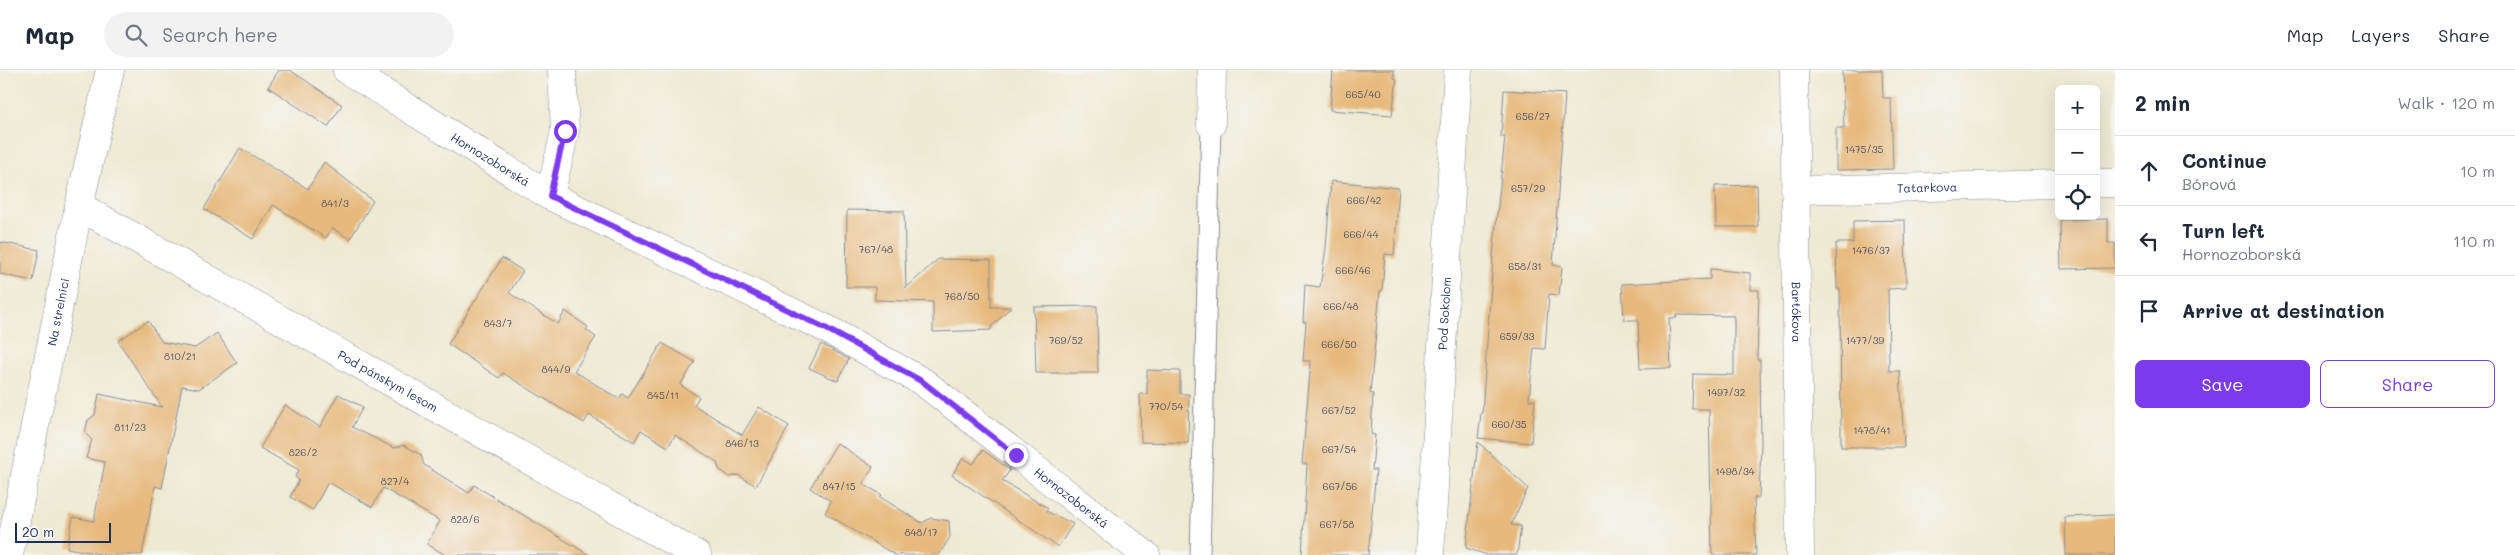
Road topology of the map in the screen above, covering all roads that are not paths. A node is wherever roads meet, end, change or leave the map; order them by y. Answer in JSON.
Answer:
{"nodes":[{"id":1,"x":110,"y":70,"type":"edge"},
{"id":2,"x":347,"y":70,"type":"edge"},
{"id":3,"x":562,"y":70,"type":"edge"},
{"id":4,"x":1212,"y":70,"type":"edge"},
{"id":5,"x":1458,"y":70,"type":"edge"},
{"id":6,"x":1794,"y":70,"type":"edge"},
{"id":7,"x":1211,"y":125,"type":"joint"},
{"id":8,"x":2100,"y":183,"type":"edge"},
{"id":9,"x":2115,"y":183,"type":"edge"},
{"id":10,"x":2055,"y":184,"type":"edge"},
{"id":11,"x":1796,"y":190,"type":"junction"},
{"id":12,"x":550,"y":196,"type":"junction"},
{"id":13,"x":79,"y":206,"type":"junction"},
{"id":14,"x":9,"y":555,"type":"edge"},
{"id":15,"x":697,"y":555,"type":"edge"},
{"id":16,"x":1146,"y":555,"type":"edge"},
{"id":17,"x":1200,"y":555,"type":"edge"},
{"id":18,"x":1430,"y":555,"type":"edge"},
{"id":19,"x":1800,"y":555,"type":"edge"}],
"edges":[{"from":1,"to":13,"type":"street","name":"Na strelnici"},
{"from":2,"to":12,"type":"street","name":"Hornozoborská"},
{"from":3,"to":12,"type":"street"},
{"from":4,"to":7,"type":"street"},
{"from":5,"to":18,"type":"street","name":"Pod Sokolom"},
{"from":6,"to":11,"type":"street","name":"Bartókova"},
{"from":7,"to":17,"type":"lane"},
{"from":8,"to":9,"type":"street"},
{"from":10,"to":11,"type":"street","name":"Tatarkova"},
{"from":11,"to":19,"type":"street","name":"Bartókova"},
{"from":12,"to":16,"type":"street","name":"Hornozoborská"},
{"from":13,"to":14,"type":"street","name":"Na strelnici"},
{"from":13,"to":15,"type":"street","name":"Pod pánskym lesom"}]}
